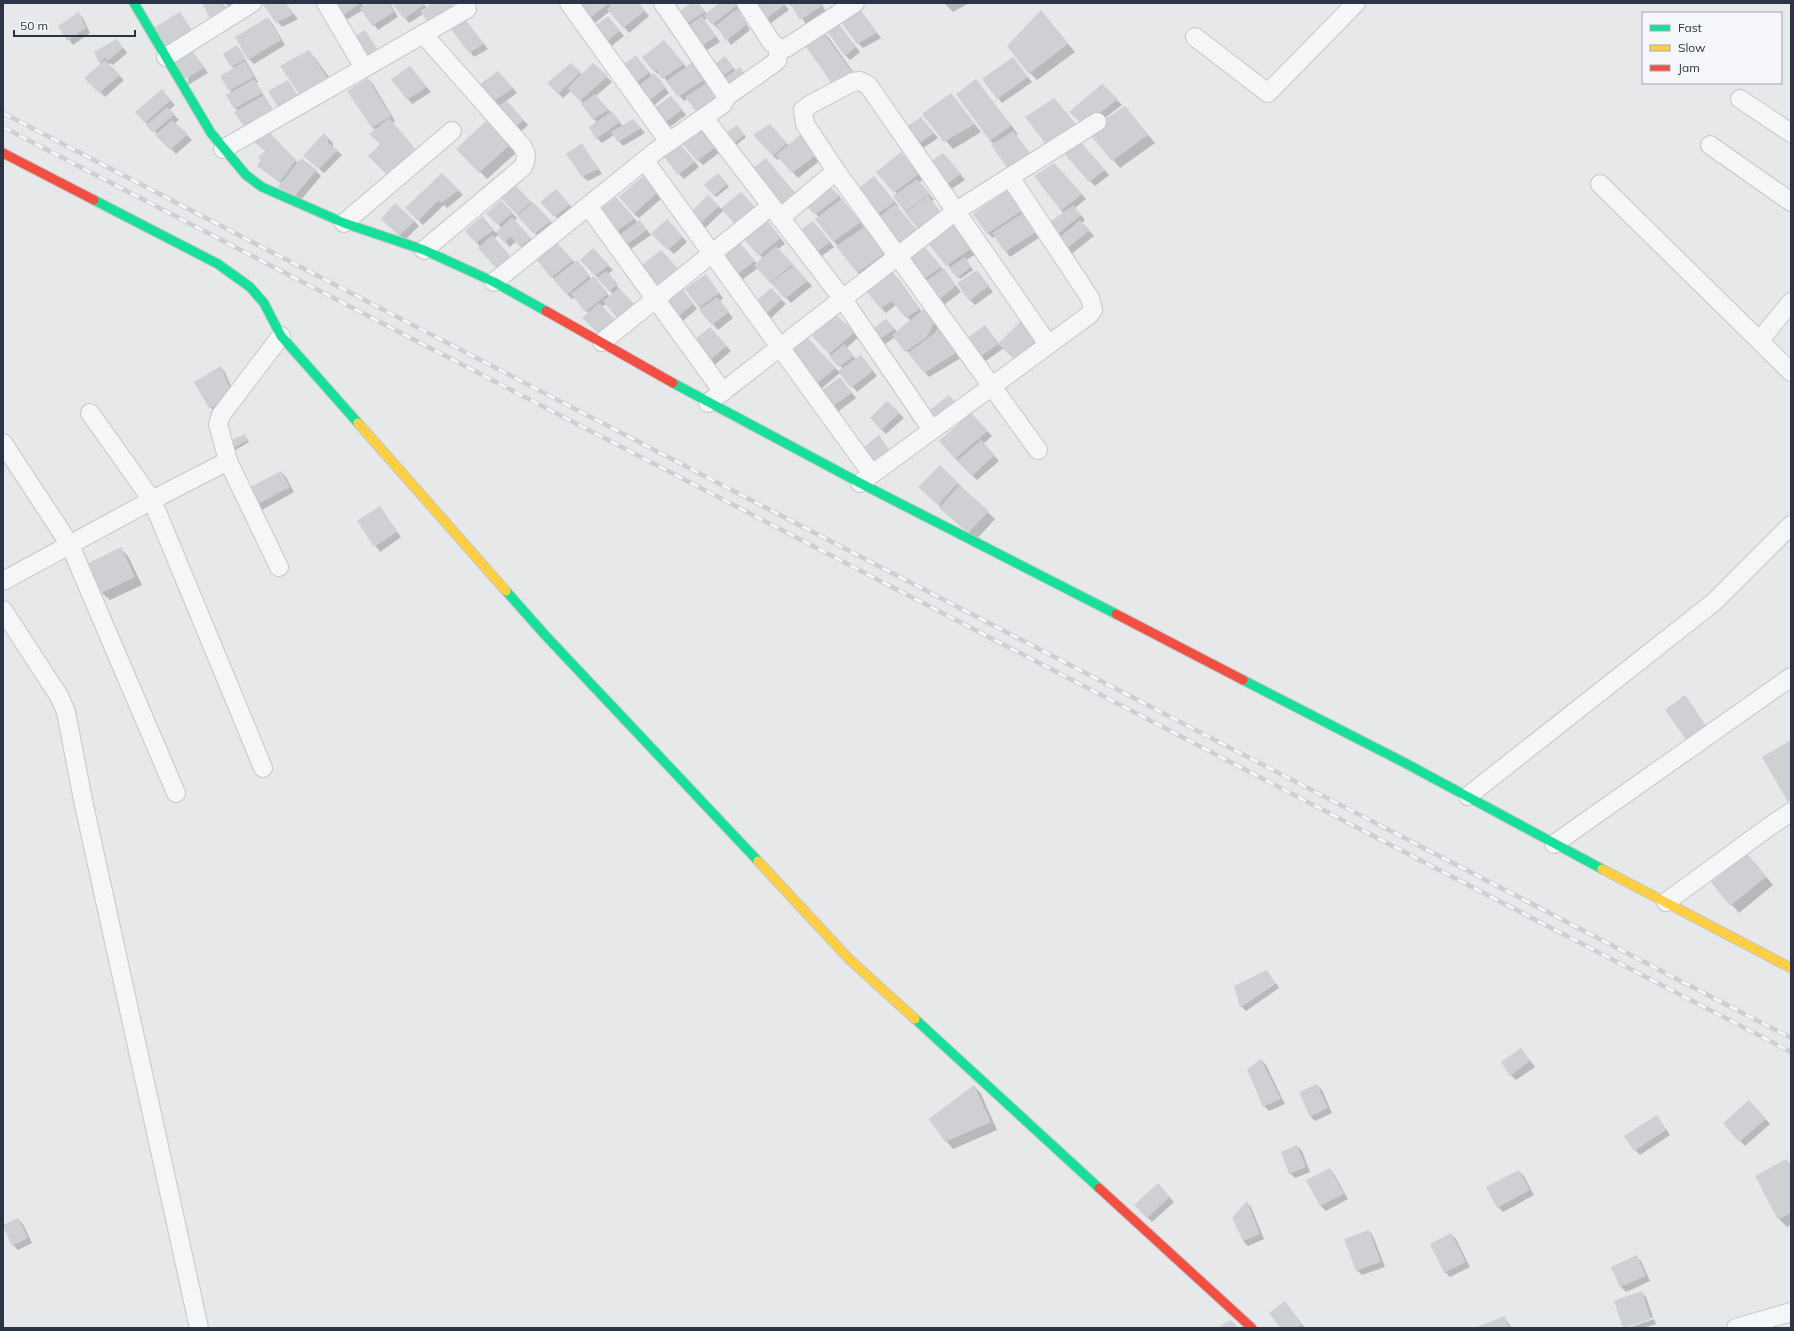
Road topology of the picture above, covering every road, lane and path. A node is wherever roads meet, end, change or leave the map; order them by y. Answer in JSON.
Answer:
{"nodes":[{"id":1,"x":134,"y":3,"type":"edge"},
{"id":2,"x":252,"y":3,"type":"edge"},
{"id":3,"x":326,"y":3,"type":"edge"},
{"id":4,"x":569,"y":3,"type":"edge"},
{"id":5,"x":663,"y":3,"type":"edge"},
{"id":6,"x":746,"y":3,"type":"edge"},
{"id":7,"x":855,"y":3,"type":"edge"},
{"id":8,"x":1356,"y":3,"type":"edge"},
{"id":9,"x":467,"y":9,"type":"dead end"},
{"id":10,"x":423,"y":34,"type":"junction"},
{"id":11,"x":1195,"y":37,"type":"dead end"},
{"id":12,"x":779,"y":48,"type":"junction"},
{"id":13,"x":166,"y":57,"type":"junction"},
{"id":14,"x":364,"y":68,"type":"junction"},
{"id":15,"x":726,"y":97,"type":"junction"},
{"id":16,"x":1740,"y":99,"type":"dead end"},
{"id":17,"x":704,"y":118,"type":"junction"},
{"id":18,"x":1097,"y":122,"type":"dead end"},
{"id":19,"x":452,"y":131,"type":"dead end"},
{"id":20,"x":1791,"y":133,"type":"edge"},
{"id":21,"x":669,"y":142,"type":"junction"},
{"id":22,"x":1710,"y":145,"type":"dead end"},
{"id":23,"x":223,"y":149,"type":"junction"},
{"id":24,"x":3,"y":153,"type":"edge"},
{"id":25,"x":644,"y":161,"type":"junction"},
{"id":26,"x":836,"y":171,"type":"junction"},
{"id":27,"x":1010,"y":177,"type":"junction"},
{"id":28,"x":1600,"y":184,"type":"dead end"},
{"id":29,"x":1791,"y":202,"type":"edge"},
{"id":30,"x":588,"y":206,"type":"junction"},
{"id":31,"x":956,"y":211,"type":"junction"},
{"id":32,"x":776,"y":212,"type":"junction"},
{"id":33,"x":344,"y":223,"type":"junction"},
{"id":34,"x":424,"y":250,"type":"junction"},
{"id":35,"x":712,"y":254,"type":"junction"},
{"id":36,"x":898,"y":256,"type":"junction"},
{"id":37,"x":494,"y":282,"type":"junction"},
{"id":38,"x":842,"y":298,"type":"junction"},
{"id":39,"x":656,"y":299,"type":"junction"},
{"id":40,"x":1791,"y":302,"type":"edge"},
{"id":41,"x":281,"y":336,"type":"junction"},
{"id":42,"x":1760,"y":340,"type":"junction"},
{"id":43,"x":602,"y":342,"type":"junction"},
{"id":44,"x":1048,"y":344,"type":"junction"},
{"id":45,"x":780,"y":347,"type":"junction"},
{"id":46,"x":1791,"y":372,"type":"edge"},
{"id":47,"x":992,"y":386,"type":"junction"},
{"id":48,"x":723,"y":392,"type":"junction"},
{"id":49,"x":708,"y":403,"type":"junction"},
{"id":50,"x":90,"y":413,"type":"dead end"},
{"id":51,"x":932,"y":430,"type":"junction"},
{"id":52,"x":3,"y":443,"type":"edge"},
{"id":53,"x":1038,"y":450,"type":"dead end"},
{"id":54,"x":228,"y":461,"type":"junction"},
{"id":55,"x":866,"y":479,"type":"junction"},
{"id":56,"x":152,"y":500,"type":"junction"},
{"id":57,"x":1791,"y":526,"type":"edge"},
{"id":58,"x":70,"y":545,"type":"junction"},
{"id":59,"x":278,"y":567,"type":"dead end"},
{"id":60,"x":3,"y":581,"type":"edge"},
{"id":61,"x":3,"y":610,"type":"edge"},
{"id":62,"x":1791,"y":677,"type":"edge"},
{"id":63,"x":263,"y":768,"type":"dead end"},
{"id":64,"x":176,"y":793,"type":"dead end"},
{"id":65,"x":1468,"y":796,"type":"junction"},
{"id":66,"x":1791,"y":812,"type":"edge"},
{"id":67,"x":1554,"y":844,"type":"junction"},
{"id":68,"x":1666,"y":902,"type":"junction"},
{"id":69,"x":1791,"y":968,"type":"edge"},
{"id":70,"x":1791,"y":1312,"type":"edge"},
{"id":71,"x":199,"y":1328,"type":"edge"},
{"id":72,"x":1252,"y":1328,"type":"edge"},
{"id":73,"x":1736,"y":1328,"type":"edge"}],
"edges":[{"from":1,"to":13,"type":"street"},
{"from":2,"to":13,"type":"street"},
{"from":3,"to":14,"type":"street"},
{"from":4,"to":21,"type":"street"},
{"from":5,"to":15,"type":"street"},
{"from":6,"to":12,"type":"street"},
{"from":7,"to":12,"type":"street"},
{"from":8,"to":11,"type":"street"},
{"from":9,"to":10,"type":"street"},
{"from":10,"to":14,"type":"street"},
{"from":10,"to":34,"type":"street"},
{"from":12,"to":15,"type":"street"},
{"from":13,"to":23,"type":"street"},
{"from":14,"to":23,"type":"street"},
{"from":15,"to":17,"type":"street"},
{"from":16,"to":20,"type":"street"},
{"from":17,"to":21,"type":"street"},
{"from":17,"to":32,"type":"street"},
{"from":18,"to":27,"type":"street"},
{"from":19,"to":33,"type":"street"},
{"from":21,"to":25,"type":"street"},
{"from":22,"to":29,"type":"street"},
{"from":23,"to":33,"type":"street"},
{"from":24,"to":41,"type":"street"},
{"from":25,"to":30,"type":"street"},
{"from":25,"to":35,"type":"street"},
{"from":26,"to":31,"type":"street"},
{"from":26,"to":32,"type":"street"},
{"from":26,"to":36,"type":"street"},
{"from":27,"to":31,"type":"street"},
{"from":27,"to":44,"type":"street"},
{"from":28,"to":42,"type":"street"},
{"from":30,"to":37,"type":"street"},
{"from":30,"to":39,"type":"street"},
{"from":31,"to":36,"type":"street"},
{"from":31,"to":44,"type":"street"},
{"from":32,"to":35,"type":"street"},
{"from":32,"to":38,"type":"street"},
{"from":33,"to":34,"type":"street"},
{"from":34,"to":37,"type":"street"},
{"from":35,"to":39,"type":"street"},
{"from":35,"to":45,"type":"street"},
{"from":36,"to":38,"type":"street"},
{"from":36,"to":47,"type":"street"},
{"from":37,"to":43,"type":"street"},
{"from":38,"to":45,"type":"street"},
{"from":38,"to":51,"type":"street"},
{"from":39,"to":43,"type":"street"},
{"from":39,"to":48,"type":"street"},
{"from":40,"to":42,"type":"street"},
{"from":41,"to":54,"type":"street"},
{"from":41,"to":72,"type":"street"},
{"from":42,"to":46,"type":"street"},
{"from":43,"to":49,"type":"street"},
{"from":44,"to":47,"type":"street"},
{"from":45,"to":48,"type":"street"},
{"from":45,"to":55,"type":"street"},
{"from":47,"to":51,"type":"street"},
{"from":47,"to":53,"type":"street"},
{"from":48,"to":49,"type":"street"},
{"from":49,"to":55,"type":"street"},
{"from":50,"to":56,"type":"street"},
{"from":51,"to":55,"type":"street"},
{"from":52,"to":58,"type":"street"},
{"from":54,"to":56,"type":"street"},
{"from":54,"to":59,"type":"street"},
{"from":55,"to":65,"type":"street"},
{"from":56,"to":58,"type":"street"},
{"from":56,"to":63,"type":"street"},
{"from":57,"to":65,"type":"street"},
{"from":58,"to":60,"type":"street"},
{"from":58,"to":64,"type":"street"},
{"from":61,"to":71,"type":"street"},
{"from":62,"to":67,"type":"street"},
{"from":65,"to":67,"type":"street"},
{"from":66,"to":68,"type":"street"},
{"from":67,"to":68,"type":"street"},
{"from":68,"to":69,"type":"street"},
{"from":70,"to":73,"type":"street"}]}
